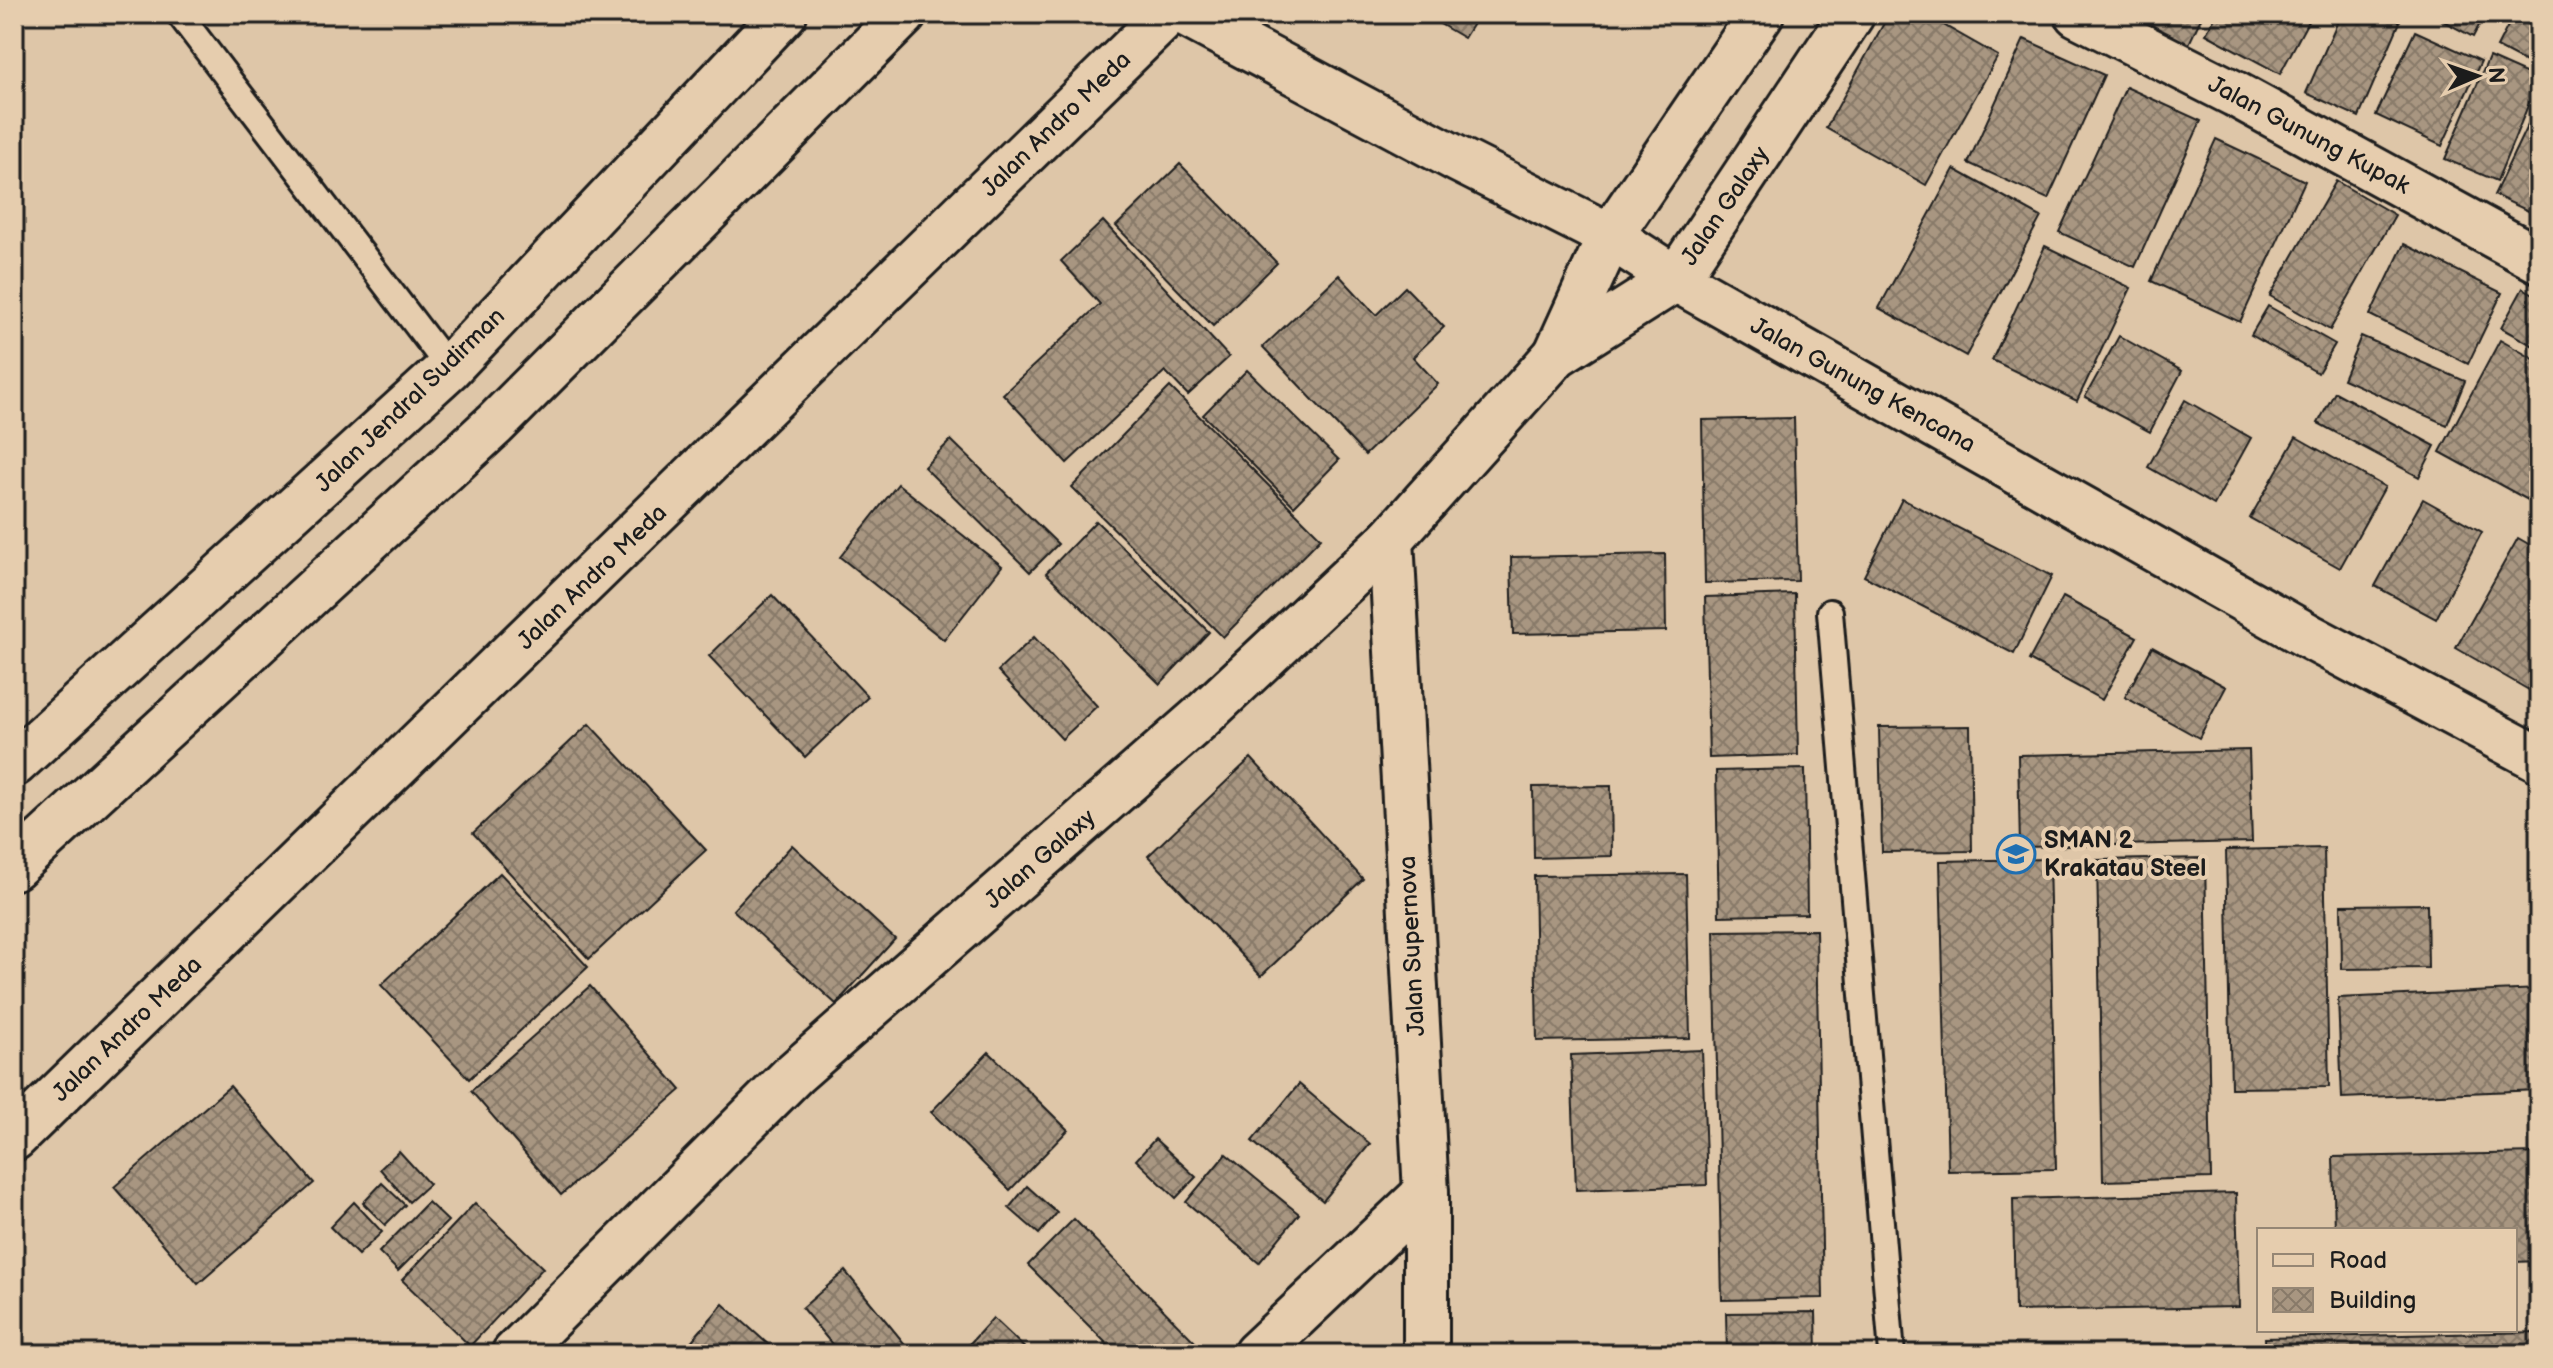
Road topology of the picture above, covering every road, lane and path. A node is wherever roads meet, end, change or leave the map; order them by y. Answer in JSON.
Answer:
{"nodes":[{"id":1,"x":179,"y":14,"type":"edge"},
{"id":2,"x":784,"y":14,"type":"edge"},
{"id":3,"x":904,"y":14,"type":"edge"},
{"id":4,"x":1168,"y":14,"type":"edge"},
{"id":5,"x":1185,"y":14,"type":"edge"},
{"id":6,"x":1761,"y":14,"type":"edge"},
{"id":7,"x":1852,"y":14,"type":"edge"},
{"id":8,"x":2077,"y":14,"type":"edge"},
{"id":9,"x":1610,"y":236,"type":"junction"},
{"id":10,"x":2539,"y":260,"type":"edge"},
{"id":11,"x":1676,"y":279,"type":"junction"},
{"id":12,"x":1556,"y":355,"type":"junction"},
{"id":13,"x":449,"y":368,"type":"junction"},
{"id":14,"x":1391,"y":539,"type":"junction"},
{"id":15,"x":1830,"y":612,"type":"dead end"},
{"id":16,"x":2539,"y":759,"type":"edge"},
{"id":17,"x":14,"y":764,"type":"edge"},
{"id":18,"x":14,"y":867,"type":"edge"},
{"id":19,"x":14,"y":1138,"type":"edge"},
{"id":20,"x":1426,"y":1193,"type":"junction"},
{"id":21,"x":514,"y":1354,"type":"edge"},
{"id":22,"x":1256,"y":1354,"type":"edge"},
{"id":23,"x":1426,"y":1354,"type":"edge"},
{"id":24,"x":1892,"y":1354,"type":"edge"}],
"edges":[{"from":1,"to":13,"type":"lane"},
{"from":2,"to":13,"type":"main road","name":"Jalan Jendral Sudirman"},
{"from":3,"to":18,"type":"main road"},
{"from":4,"to":19,"type":"main road","name":"Jalan Andro Meda"},
{"from":5,"to":9,"type":"main road","name":"Jalan Gunung Kencana"},
{"from":6,"to":9,"type":"main road","name":"Jalan Galaxy"},
{"from":7,"to":11,"type":"main road","name":"Jalan Galaxy"},
{"from":8,"to":10,"type":"main road","name":"Jalan Gunung Kupak"},
{"from":9,"to":11,"type":"main road","name":"Jalan Gunung Kencana"},
{"from":9,"to":12,"type":"main road","name":"Jalan Galaxy"},
{"from":11,"to":12,"type":"main road","name":"Jalan Galaxy"},
{"from":11,"to":16,"type":"main road","name":"Jalan Gunung Kencana"},
{"from":12,"to":14,"type":"main road","name":"Jalan Galaxy"},
{"from":13,"to":17,"type":"main road","name":"Jalan Jendral Sudirman"},
{"from":14,"to":20,"type":"main road","name":"Jalan Supernova"},
{"from":14,"to":21,"type":"main road","name":"Jalan Galaxy"},
{"from":15,"to":24,"type":"lane"},
{"from":20,"to":22,"type":"main road"},
{"from":20,"to":23,"type":"main road","name":"Jalan Supernova"}]}
